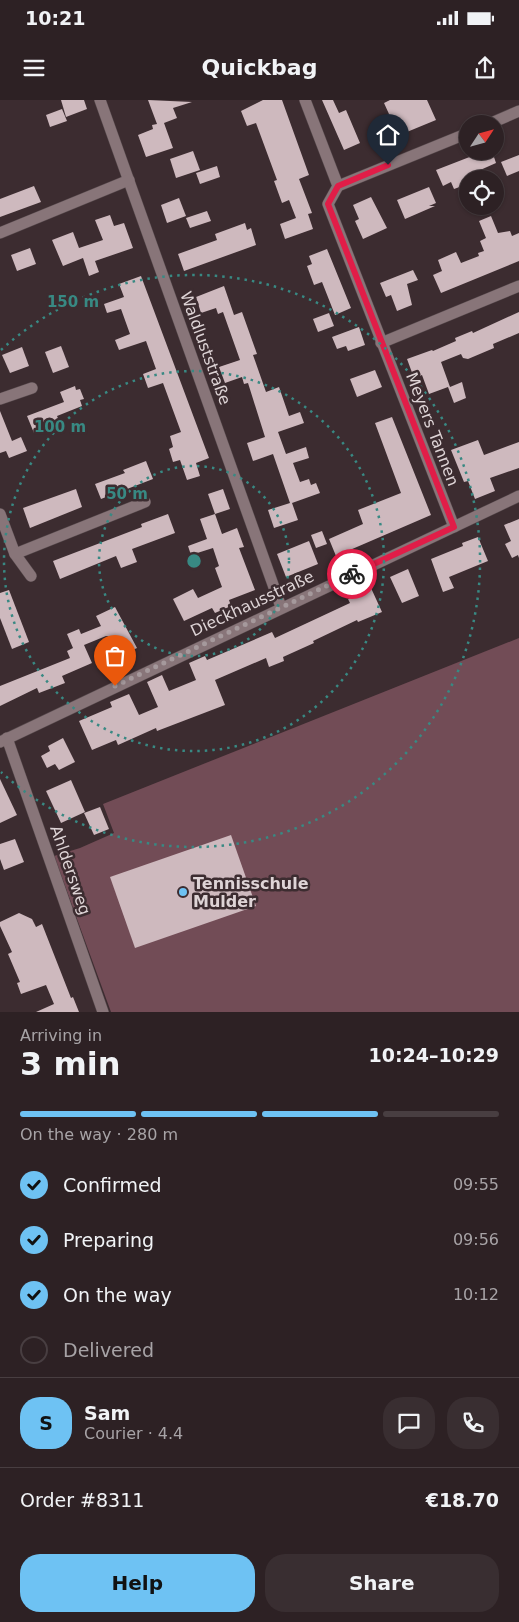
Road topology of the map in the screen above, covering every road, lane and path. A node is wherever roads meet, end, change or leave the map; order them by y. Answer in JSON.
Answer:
{"nodes":[{"id":1,"x":100,"y":100,"type":"edge"},
{"id":2,"x":305,"y":100,"type":"edge"},
{"id":3,"x":519,"y":111,"type":"edge"},
{"id":4,"x":504,"y":118,"type":"edge"},
{"id":5,"x":459,"y":136,"type":"edge"},
{"id":6,"x":128,"y":180,"type":"junction"},
{"id":7,"x":338,"y":186,"type":"junction"},
{"id":8,"x":0,"y":234,"type":"edge"},
{"id":9,"x":519,"y":286,"type":"edge"},
{"id":10,"x":382,"y":343,"type":"junction"},
{"id":11,"x":32,"y":388,"type":"dead end"},
{"id":12,"x":0,"y":399,"type":"edge"},
{"id":13,"x":519,"y":496,"type":"edge"},
{"id":14,"x":145,"y":502,"type":"dead end"},
{"id":15,"x":0,"y":514,"type":"edge"},
{"id":16,"x":454,"y":527,"type":"junction"},
{"id":17,"x":15,"y":554,"type":"junction"},
{"id":18,"x":32,"y":576,"type":"dead end"},
{"id":19,"x":281,"y":608,"type":"junction"},
{"id":20,"x":3,"y":740,"type":"edge"},
{"id":21,"x":103,"y":1012,"type":"edge"}],
"edges":[{"from":1,"to":6,"type":"street","name":"Waldluststraße"},
{"from":2,"to":7,"type":"street"},
{"from":3,"to":4,"type":"street"},
{"from":5,"to":7,"type":"street"},
{"from":6,"to":8,"type":"street"},
{"from":6,"to":19,"type":"street","name":"Waldluststraße"},
{"from":7,"to":10,"type":"street","name":"Meyers Tannen"},
{"from":9,"to":10,"type":"street"},
{"from":10,"to":16,"type":"street","name":"Meyers Tannen"},
{"from":11,"to":12,"type":"street"},
{"from":13,"to":16,"type":"street","name":"Dieckhausstraße"},
{"from":14,"to":17,"type":"street"},
{"from":15,"to":17,"type":"street"},
{"from":16,"to":19,"type":"street","name":"Dieckhausstraße"},
{"from":17,"to":18,"type":"street"},
{"from":19,"to":20,"type":"street","name":"Dieckhausstraße"},
{"from":20,"to":21,"type":"street","name":"Ahldersweg"}]}
